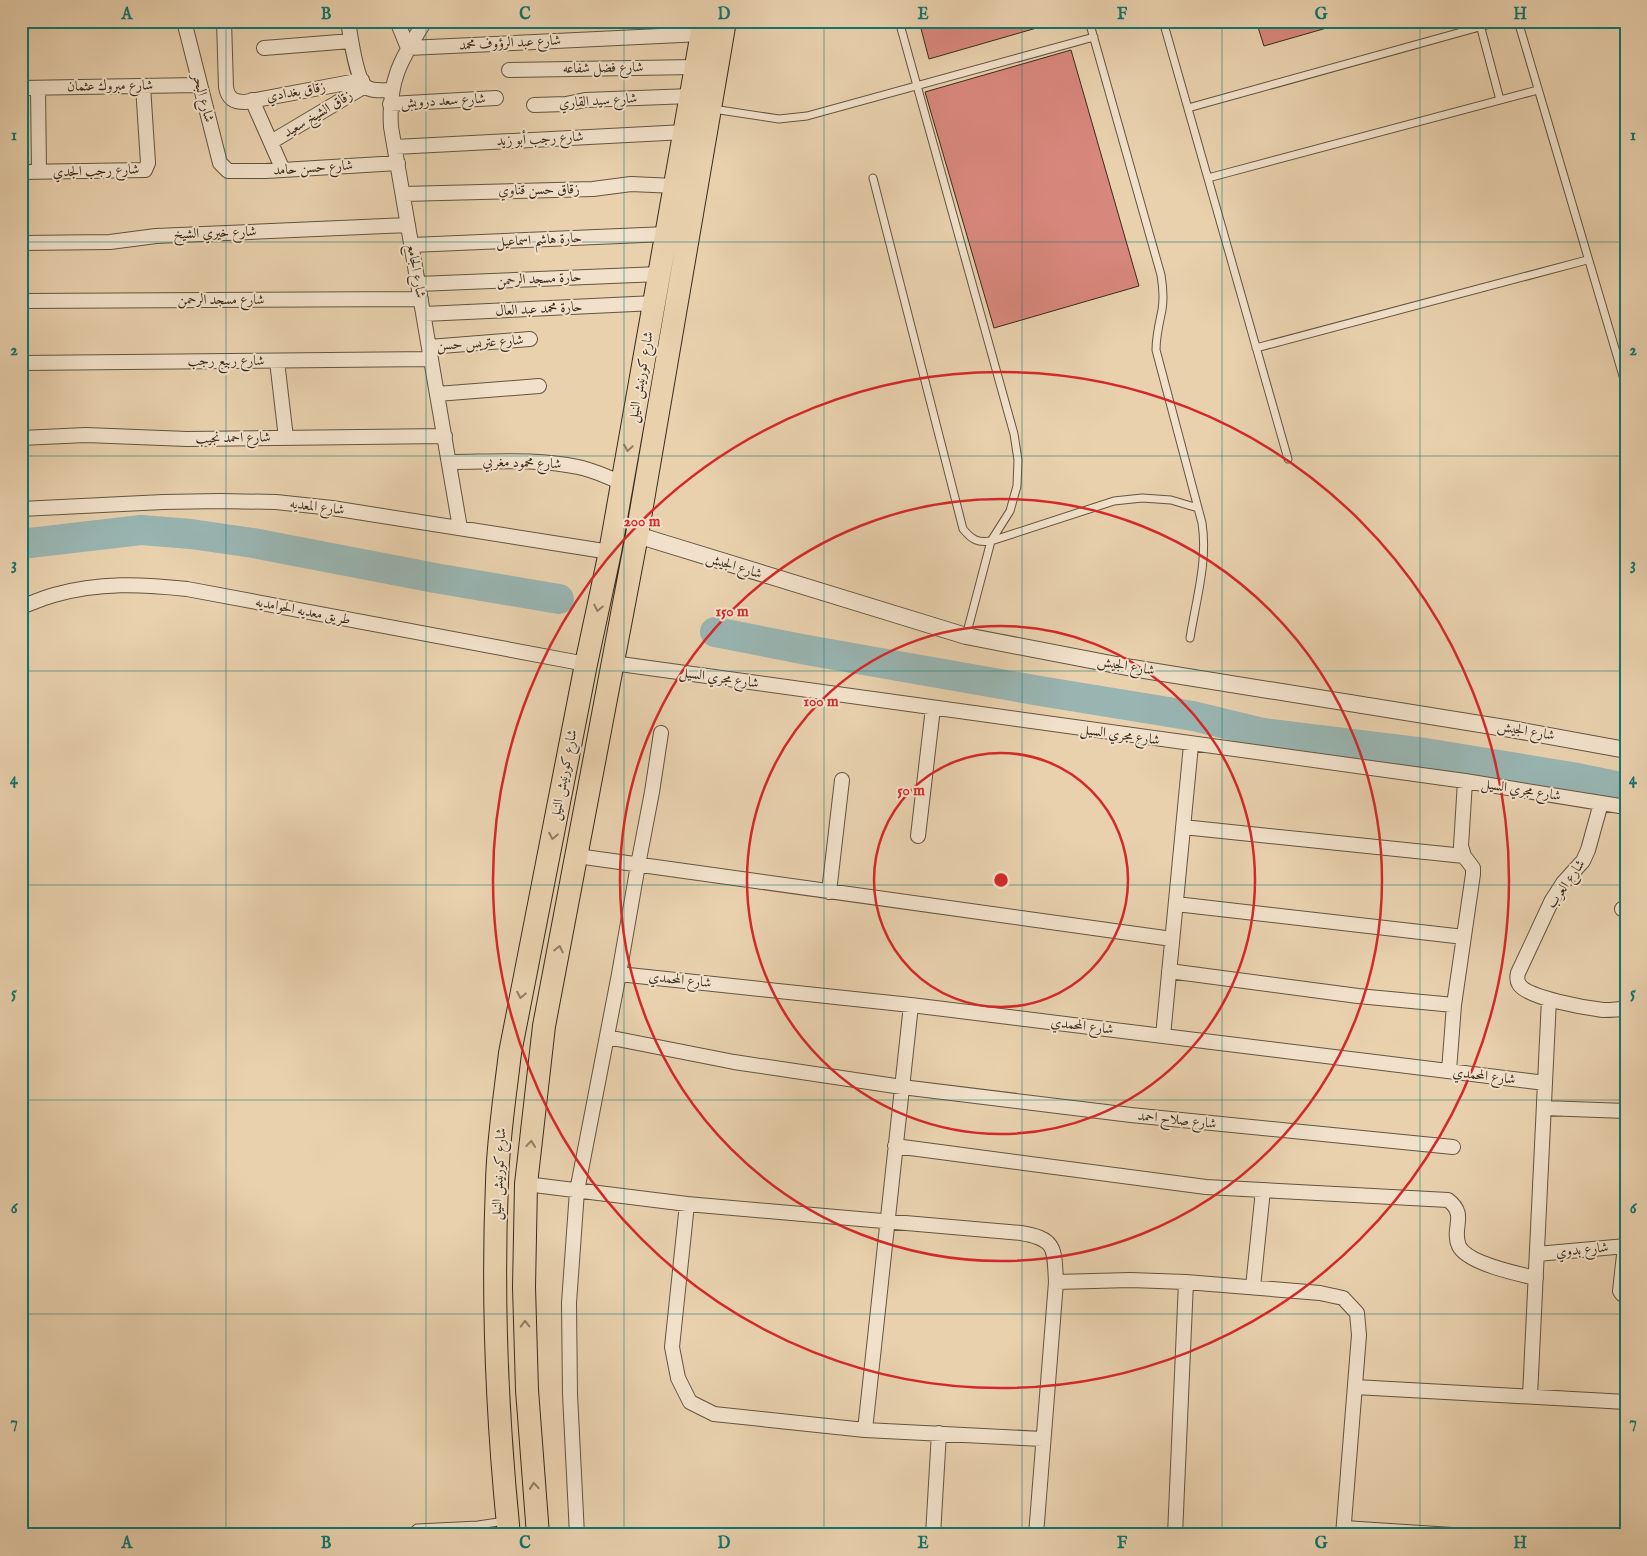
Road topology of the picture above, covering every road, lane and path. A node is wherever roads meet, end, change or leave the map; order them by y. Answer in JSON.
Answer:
{"nodes":[{"id":1,"x":184,"y":21,"type":"edge"},
{"id":2,"x":224,"y":21,"type":"edge"},
{"id":3,"x":348,"y":21,"type":"edge"},
{"id":4,"x":397,"y":21,"type":"edge"},
{"id":5,"x":425,"y":21,"type":"edge"},
{"id":6,"x":725,"y":21,"type":"edge"},
{"id":7,"x":899,"y":21,"type":"edge"},
{"id":8,"x":1089,"y":21,"type":"edge"},
{"id":9,"x":1163,"y":21,"type":"edge"},
{"id":10,"x":1501,"y":21,"type":"edge"},
{"id":11,"x":1518,"y":21,"type":"edge"},
{"id":12,"x":1480,"y":24,"type":"edge"},
{"id":13,"x":703,"y":28,"type":"edge"},
{"id":14,"x":1094,"y":37,"type":"junction"},
{"id":15,"x":351,"y":41,"type":"junction"},
{"id":16,"x":264,"y":48,"type":"dead end"},
{"id":17,"x":408,"y":48,"type":"junction"},
{"id":18,"x":696,"y":67,"type":"junction"},
{"id":19,"x":509,"y":70,"type":"dead end"},
{"id":20,"x":363,"y":83,"type":"junction"},
{"id":21,"x":199,"y":85,"type":"junction"},
{"id":22,"x":143,"y":86,"type":"junction"},
{"id":23,"x":917,"y":86,"type":"junction"},
{"id":24,"x":21,"y":88,"type":"edge"},
{"id":25,"x":38,"y":88,"type":"junction"},
{"id":26,"x":1538,"y":90,"type":"junction"},
{"id":27,"x":691,"y":96,"type":"junction"},
{"id":28,"x":391,"y":97,"type":"junction"},
{"id":29,"x":496,"y":98,"type":"dead end"},
{"id":30,"x":252,"y":100,"type":"junction"},
{"id":31,"x":1500,"y":100,"type":"junction"},
{"id":32,"x":534,"y":105,"type":"dead end"},
{"id":33,"x":710,"y":108,"type":"junction"},
{"id":34,"x":1188,"y":108,"type":"junction"},
{"id":35,"x":685,"y":132,"type":"junction"},
{"id":36,"x":270,"y":142,"type":"junction"},
{"id":37,"x":395,"y":147,"type":"junction"},
{"id":38,"x":398,"y":163,"type":"junction"},
{"id":39,"x":283,"y":170,"type":"junction"},
{"id":40,"x":228,"y":171,"type":"joint"},
{"id":41,"x":21,"y":172,"type":"edge"},
{"id":42,"x":39,"y":172,"type":"junction"},
{"id":43,"x":873,"y":178,"type":"dead end"},
{"id":44,"x":1208,"y":178,"type":"junction"},
{"id":45,"x":675,"y":186,"type":"junction"},
{"id":46,"x":403,"y":194,"type":"junction"},
{"id":47,"x":408,"y":225,"type":"junction"},
{"id":48,"x":667,"y":234,"type":"junction"},
{"id":49,"x":21,"y":243,"type":"edge"},
{"id":50,"x":412,"y":245,"type":"junction"},
{"id":51,"x":1587,"y":260,"type":"junction"},
{"id":52,"x":660,"y":274,"type":"junction"},
{"id":53,"x":418,"y":284,"type":"junction"},
{"id":54,"x":421,"y":299,"type":"junction"},
{"id":55,"x":21,"y":301,"type":"edge"},
{"id":56,"x":655,"y":303,"type":"junction"},
{"id":57,"x":424,"y":314,"type":"junction"},
{"id":58,"x":530,"y":339,"type":"dead end"},
{"id":59,"x":1256,"y":348,"type":"junction"},
{"id":60,"x":430,"y":353,"type":"junction"},
{"id":61,"x":277,"y":361,"type":"junction"},
{"id":62,"x":21,"y":363,"type":"edge"},
{"id":63,"x":539,"y":386,"type":"dead end"},
{"id":64,"x":1626,"y":386,"type":"edge"},
{"id":65,"x":437,"y":394,"type":"junction"},
{"id":66,"x":445,"y":436,"type":"junction"},
{"id":67,"x":21,"y":438,"type":"edge"},
{"id":68,"x":286,"y":438,"type":"junction"},
{"id":69,"x":1288,"y":459,"type":"dead end"},
{"id":70,"x":449,"y":462,"type":"junction"},
{"id":71,"x":622,"y":483,"type":"junction"},
{"id":72,"x":1198,"y":508,"type":"junction"},
{"id":73,"x":21,"y":509,"type":"edge"},
{"id":74,"x":460,"y":528,"type":"junction"},
{"id":75,"x":637,"y":535,"type":"junction"},
{"id":76,"x":992,"y":541,"type":"junction"},
{"id":77,"x":610,"y":552,"type":"junction"},
{"id":78,"x":21,"y":607,"type":"edge"},
{"id":79,"x":966,"y":636,"type":"junction"},
{"id":80,"x":1190,"y":638,"type":"dead end"},
{"id":81,"x":614,"y":663,"type":"junction"},
{"id":82,"x":586,"y":664,"type":"junction"},
{"id":83,"x":933,"y":708,"type":"junction"},
{"id":84,"x":661,"y":733,"type":"dead end"},
{"id":85,"x":1191,"y":745,"type":"junction"},
{"id":86,"x":1626,"y":750,"type":"edge"},
{"id":87,"x":842,"y":780,"type":"dead end"},
{"id":88,"x":1465,"y":782,"type":"junction"},
{"id":89,"x":1601,"y":803,"type":"junction"},
{"id":90,"x":1626,"y":807,"type":"edge"},
{"id":91,"x":1183,"y":826,"type":"junction"},
{"id":92,"x":918,"y":836,"type":"dead end"},
{"id":93,"x":577,"y":856,"type":"junction"},
{"id":94,"x":1464,"y":856,"type":"junction"},
{"id":95,"x":638,"y":865,"type":"junction"},
{"id":96,"x":829,"y":892,"type":"junction"},
{"id":97,"x":1176,"y":904,"type":"junction"},
{"id":98,"x":1464,"y":937,"type":"junction"},
{"id":99,"x":1172,"y":939,"type":"junction"},
{"id":100,"x":1169,"y":971,"type":"junction"},
{"id":101,"x":619,"y":974,"type":"junction"},
{"id":102,"x":1549,"y":999,"type":"junction"},
{"id":103,"x":910,"y":1005,"type":"junction"},
{"id":104,"x":1454,"y":1005,"type":"junction"},
{"id":105,"x":1626,"y":1008,"type":"edge"},
{"id":106,"x":1163,"y":1036,"type":"junction"},
{"id":107,"x":607,"y":1037,"type":"junction"},
{"id":108,"x":1449,"y":1071,"type":"junction"},
{"id":109,"x":1545,"y":1083,"type":"junction"},
{"id":110,"x":902,"y":1087,"type":"junction"},
{"id":111,"x":1544,"y":1108,"type":"junction"},
{"id":112,"x":1626,"y":1111,"type":"edge"},
{"id":113,"x":895,"y":1146,"type":"junction"},
{"id":114,"x":1453,"y":1147,"type":"dead end"},
{"id":115,"x":526,"y":1184,"type":"junction"},
{"id":116,"x":1263,"y":1190,"type":"junction"},
{"id":117,"x":577,"y":1191,"type":"junction"},
{"id":118,"x":687,"y":1204,"type":"junction"},
{"id":119,"x":887,"y":1221,"type":"junction"},
{"id":120,"x":1625,"y":1246,"type":"edge"},
{"id":121,"x":1537,"y":1254,"type":"junction"},
{"id":122,"x":1536,"y":1278,"type":"junction"},
{"id":123,"x":1056,"y":1282,"type":"junction"},
{"id":124,"x":1186,"y":1282,"type":"junction"},
{"id":125,"x":1253,"y":1287,"type":"junction"},
{"id":126,"x":1626,"y":1295,"type":"edge"},
{"id":127,"x":1355,"y":1387,"type":"junction"},
{"id":128,"x":1530,"y":1396,"type":"junction"},
{"id":129,"x":1626,"y":1402,"type":"edge"},
{"id":130,"x":865,"y":1430,"type":"junction"},
{"id":131,"x":939,"y":1433,"type":"junction"},
{"id":132,"x":1044,"y":1439,"type":"junction"},
{"id":133,"x":537,"y":1527,"type":"edge"},
{"id":134,"x":508,"y":1528,"type":"edge"},
{"id":135,"x":1344,"y":1531,"type":"edge"},
{"id":136,"x":409,"y":1535,"type":"edge"},
{"id":137,"x":577,"y":1535,"type":"edge"},
{"id":138,"x":933,"y":1535,"type":"edge"},
{"id":139,"x":1036,"y":1535,"type":"edge"},
{"id":140,"x":1175,"y":1535,"type":"edge"},
{"id":141,"x":1452,"y":1535,"type":"edge"}],
"edges":[{"from":1,"to":21,"type":"street","name":"شارع البحر"},
{"from":2,"to":30,"type":"street","name":"زقاق بغدادي"},
{"from":3,"to":15,"type":"street"},
{"from":4,"to":17,"type":"street"},
{"from":5,"to":17,"type":"street","name":"شارع الجامع"},
{"from":6,"to":33,"type":"highway","name":"شارع كورنيش النيل"},
{"from":7,"to":23,"type":"lane"},
{"from":8,"to":14,"type":"lane"},
{"from":9,"to":34,"type":"lane"},
{"from":10,"to":12,"type":"lane"},
{"from":11,"to":26,"type":"lane"},
{"from":12,"to":31,"type":"lane"},
{"from":12,"to":34,"type":"lane"},
{"from":13,"to":17,"type":"street","name":"شارع عبد الرؤوف محمد"},
{"from":13,"to":18,"type":"highway","name":"شارع كورنيش النيل"},
{"from":14,"to":23,"type":"lane"},
{"from":14,"to":72,"type":"lane"},
{"from":15,"to":16,"type":"street"},
{"from":15,"to":20,"type":"street"},
{"from":17,"to":28,"type":"street","name":"شارع الجامع"},
{"from":18,"to":19,"type":"street","name":"شارع فضل شفاعه"},
{"from":18,"to":27,"type":"highway","name":"شارع كورنيش النيل"},
{"from":20,"to":28,"type":"street","name":"زقاق بغدادي"},
{"from":20,"to":30,"type":"street","name":"زقاق بغدادي"},
{"from":20,"to":36,"type":"street","name":"زقاق الشيخ سعيد"},
{"from":21,"to":22,"type":"street","name":"شارع مبروك عثمان"},
{"from":21,"to":40,"type":"street","name":"شارع البحر"},
{"from":22,"to":25,"type":"street","name":"شارع مبروك عثمان"},
{"from":22,"to":42,"type":"street","name":"شارع رجب الجدي"},
{"from":23,"to":33,"type":"lane"},
{"from":23,"to":76,"type":"lane"},
{"from":24,"to":25,"type":"street","name":"شارع مبروك عثمان"},
{"from":25,"to":42,"type":"street"},
{"from":26,"to":31,"type":"lane"},
{"from":26,"to":51,"type":"lane"},
{"from":27,"to":32,"type":"street","name":"شارع سيد القاري"},
{"from":27,"to":35,"type":"highway","name":"شارع كورنيش النيل"},
{"from":28,"to":29,"type":"street","name":"شارع سعد درويش"},
{"from":28,"to":37,"type":"street","name":"شارع الجامع"},
{"from":30,"to":36,"type":"street","name":"زقاق الشيخ سعيد"},
{"from":31,"to":44,"type":"lane"},
{"from":33,"to":75,"type":"highway","name":"شارع كورنيش النيل"},
{"from":34,"to":44,"type":"lane"},
{"from":35,"to":37,"type":"street","name":"شارع رجب أبو زيد"},
{"from":35,"to":45,"type":"highway","name":"شارع كورنيش النيل"},
{"from":36,"to":39,"type":"street","name":"زقاق الشيخ سعيد"},
{"from":37,"to":38,"type":"street","name":"شارع الجامع"},
{"from":38,"to":39,"type":"street","name":"شارع حسن حامد"},
{"from":38,"to":46,"type":"street","name":"شارع الجامع"},
{"from":39,"to":40,"type":"street","name":"شارع حسن حامد"},
{"from":41,"to":42,"type":"street","name":"شارع رجب الجدي"},
{"from":43,"to":76,"type":"lane"},
{"from":44,"to":59,"type":"lane"},
{"from":45,"to":46,"type":"street","name":"زقاق حسن قناوي"},
{"from":45,"to":48,"type":"highway","name":"شارع كورنيش النيل"},
{"from":46,"to":47,"type":"street","name":"شارع الجامع"},
{"from":47,"to":49,"type":"street","name":"شارع خيري الشيخ"},
{"from":47,"to":50,"type":"street","name":"شارع الجامع"},
{"from":48,"to":50,"type":"street","name":"حارة هاشم اسماعيل"},
{"from":48,"to":52,"type":"highway","name":"شارع كورنيش النيل"},
{"from":50,"to":53,"type":"street","name":"شارع الجامع"},
{"from":51,"to":59,"type":"lane"},
{"from":51,"to":64,"type":"lane"},
{"from":52,"to":53,"type":"street","name":"حارة مسجد الرحمن"},
{"from":52,"to":56,"type":"highway","name":"شارع كورنيش النيل"},
{"from":53,"to":54,"type":"street","name":"شارع الجامع"},
{"from":54,"to":55,"type":"street","name":"شارع مسجد الرحمن"},
{"from":54,"to":57,"type":"street","name":"شارع الجامع"},
{"from":56,"to":57,"type":"street","name":"حارة محمد عبد العال"},
{"from":56,"to":71,"type":"highway","name":"شارع كورنيش النيل","one_way":true},
{"from":57,"to":60,"type":"street","name":"شارع الجامع"},
{"from":58,"to":60,"type":"street","name":"شارع عتريس حسن"},
{"from":59,"to":69,"type":"lane"},
{"from":60,"to":61,"type":"street","name":"شارع ربيع رجب"},
{"from":60,"to":65,"type":"street","name":"شارع الجامع"},
{"from":61,"to":62,"type":"street","name":"شارع ربيع رجب"},
{"from":61,"to":68,"type":"street"},
{"from":63,"to":65,"type":"street"},
{"from":65,"to":66,"type":"street","name":"شارع الجامع"},
{"from":66,"to":68,"type":"street","name":"شارع احمد نجيب"},
{"from":66,"to":70,"type":"street","name":"شارع الجامع"},
{"from":67,"to":68,"type":"street","name":"شارع احمد نجيب"},
{"from":70,"to":71,"type":"street","name":"شارع محمود مغربي"},
{"from":70,"to":74,"type":"street","name":"شارع الجامع"},
{"from":71,"to":77,"type":"highway","name":"شارع كورنيش النيل"},
{"from":72,"to":76,"type":"lane"},
{"from":72,"to":80,"type":"lane"},
{"from":73,"to":74,"type":"street","name":"شارع المعديه"},
{"from":74,"to":77,"type":"street","name":"شارع المعديه"},
{"from":75,"to":79,"type":"street","name":"شارع الجيش"},
{"from":75,"to":81,"type":"highway","name":"شارع كورنيش النيل"},
{"from":76,"to":79,"type":"lane"},
{"from":77,"to":82,"type":"highway","name":"شارع كورنيش النيل","one_way":true},
{"from":78,"to":82,"type":"street","name":"طريق معديه الحوامديه"},
{"from":79,"to":86,"type":"street","name":"شارع الجيش"},
{"from":81,"to":83,"type":"street","name":"شارع مجري السيل"},
{"from":81,"to":93,"type":"highway","name":"شارع كورنيش النيل"},
{"from":82,"to":134,"type":"highway","name":"شارع كورنيش النيل","one_way":true},
{"from":83,"to":85,"type":"street","name":"شارع مجري السيل"},
{"from":83,"to":92,"type":"street"},
{"from":84,"to":95,"type":"street"},
{"from":85,"to":88,"type":"street","name":"شارع مجري السيل"},
{"from":85,"to":91,"type":"street"},
{"from":87,"to":96,"type":"street"},
{"from":88,"to":89,"type":"street","name":"شارع مجري السيل"},
{"from":88,"to":94,"type":"street"},
{"from":89,"to":90,"type":"street","name":"شارع مجري السيل"},
{"from":89,"to":102,"type":"street","name":"شارع العرب"},
{"from":91,"to":94,"type":"street"},
{"from":91,"to":97,"type":"street"},
{"from":93,"to":95,"type":"street"},
{"from":115,"to":93,"type":"highway","name":"شارع كورنيش النيل","one_way":true},
{"from":94,"to":98,"type":"street"},
{"from":95,"to":96,"type":"street"},
{"from":95,"to":101,"type":"street"},
{"from":96,"to":99,"type":"street"},
{"from":97,"to":98,"type":"street"},
{"from":97,"to":99,"type":"street"},
{"from":98,"to":104,"type":"street"},
{"from":99,"to":100,"type":"street"},
{"from":100,"to":104,"type":"street"},
{"from":100,"to":106,"type":"street"},
{"from":101,"to":103,"type":"street","name":"شارع المحمدي"},
{"from":101,"to":107,"type":"street"},
{"from":102,"to":105,"type":"street"},
{"from":102,"to":109,"type":"street"},
{"from":103,"to":106,"type":"street","name":"شارع المحمدي"},
{"from":103,"to":110,"type":"street"},
{"from":104,"to":108,"type":"street"},
{"from":106,"to":108,"type":"street","name":"شارع المحمدي"},
{"from":107,"to":110,"type":"street","name":"شارع صلاح احمد"},
{"from":107,"to":117,"type":"street"},
{"from":108,"to":109,"type":"street","name":"شارع المحمدي"},
{"from":109,"to":111,"type":"street"},
{"from":110,"to":113,"type":"street"},
{"from":110,"to":114,"type":"street","name":"شارع صلاح احمد"},
{"from":111,"to":112,"type":"street"},
{"from":111,"to":121,"type":"street"},
{"from":113,"to":116,"type":"street"},
{"from":113,"to":119,"type":"street"},
{"from":115,"to":117,"type":"street"},
{"from":133,"to":115,"type":"highway","name":"شارع كورنيش النيل","one_way":true},
{"from":116,"to":122,"type":"street"},
{"from":116,"to":125,"type":"street"},
{"from":117,"to":118,"type":"street"},
{"from":117,"to":137,"type":"street"},
{"from":118,"to":119,"type":"street"},
{"from":118,"to":130,"type":"street"},
{"from":119,"to":123,"type":"street"},
{"from":119,"to":130,"type":"street"},
{"from":120,"to":121,"type":"street","name":"شارع بدوي"},
{"from":120,"to":126,"type":"street"},
{"from":121,"to":122,"type":"street"},
{"from":122,"to":128,"type":"street"},
{"from":123,"to":124,"type":"street"},
{"from":123,"to":132,"type":"street"},
{"from":124,"to":125,"type":"street"},
{"from":124,"to":140,"type":"street"},
{"from":125,"to":127,"type":"street"},
{"from":127,"to":128,"type":"street"},
{"from":127,"to":135,"type":"street"},
{"from":128,"to":129,"type":"street"},
{"from":130,"to":131,"type":"street"},
{"from":131,"to":132,"type":"street"},
{"from":131,"to":138,"type":"street"},
{"from":132,"to":139,"type":"street"},
{"from":133,"to":134,"type":"highway"},
{"from":134,"to":136,"type":"lane"},
{"from":135,"to":141,"type":"street"}]}
